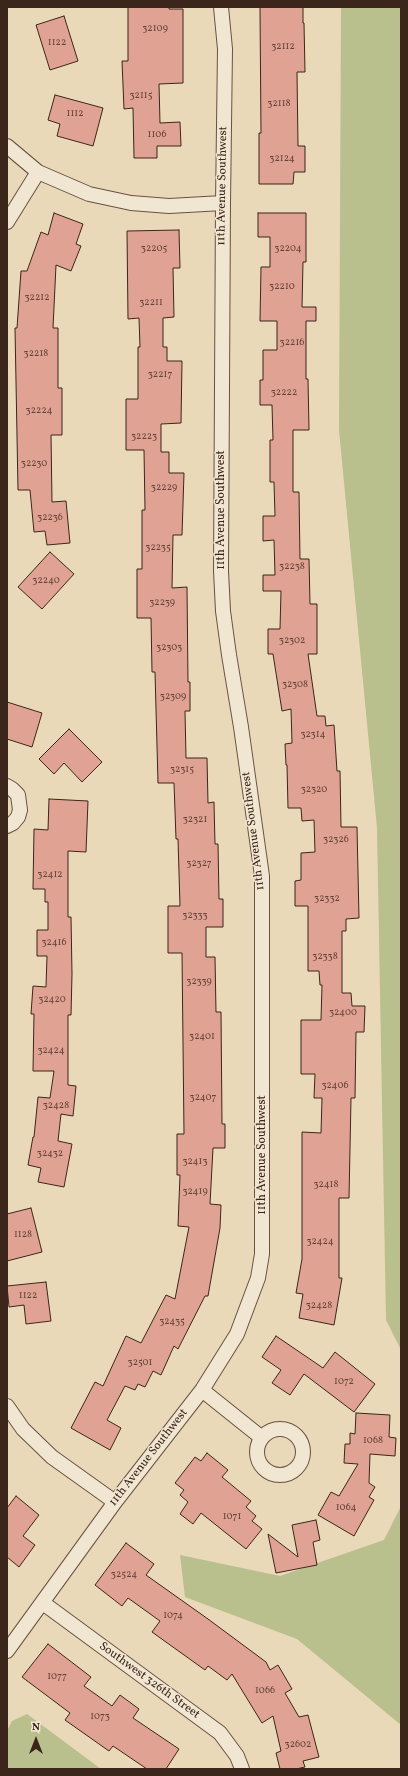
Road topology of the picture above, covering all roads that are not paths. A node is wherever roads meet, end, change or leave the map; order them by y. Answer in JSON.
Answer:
{"nodes":[{"id":1,"x":221,"y":7,"type":"edge"},
{"id":2,"x":7,"y":146,"type":"edge"},
{"id":3,"x":38,"y":172,"type":"junction"},
{"id":4,"x":223,"y":203,"type":"junction"},
{"id":5,"x":7,"y":222,"type":"edge"},
{"id":6,"x":7,"y":786,"type":"edge"},
{"id":7,"x":7,"y":826,"type":"edge"},
{"id":8,"x":202,"y":1390,"type":"junction"},
{"id":9,"x":7,"y":1406,"type":"edge"},
{"id":10,"x":262,"y":1438,"type":"dead end"},
{"id":11,"x":115,"y":1502,"type":"junction"},
{"id":12,"x":43,"y":1603,"type":"junction"},
{"id":13,"x":7,"y":1650,"type":"edge"},
{"id":14,"x":242,"y":1769,"type":"edge"}],
"edges":[{"from":1,"to":4,"type":"street","name":"11th Avenue Southwest"},
{"from":2,"to":3,"type":"street"},
{"from":3,"to":4,"type":"street"},
{"from":3,"to":5,"type":"street"},
{"from":4,"to":8,"type":"street","name":"11th Avenue Southwest"},
{"from":6,"to":7,"type":"street"},
{"from":8,"to":10,"type":"street"},
{"from":8,"to":11,"type":"street","name":"11th Avenue Southwest"},
{"from":9,"to":11,"type":"street"},
{"from":11,"to":12,"type":"street","name":"11th Avenue Southwest"},
{"from":12,"to":13,"type":"street","name":"11th Avenue Southwest"},
{"from":12,"to":14,"type":"street","name":"Southwest 326th Street"}]}
